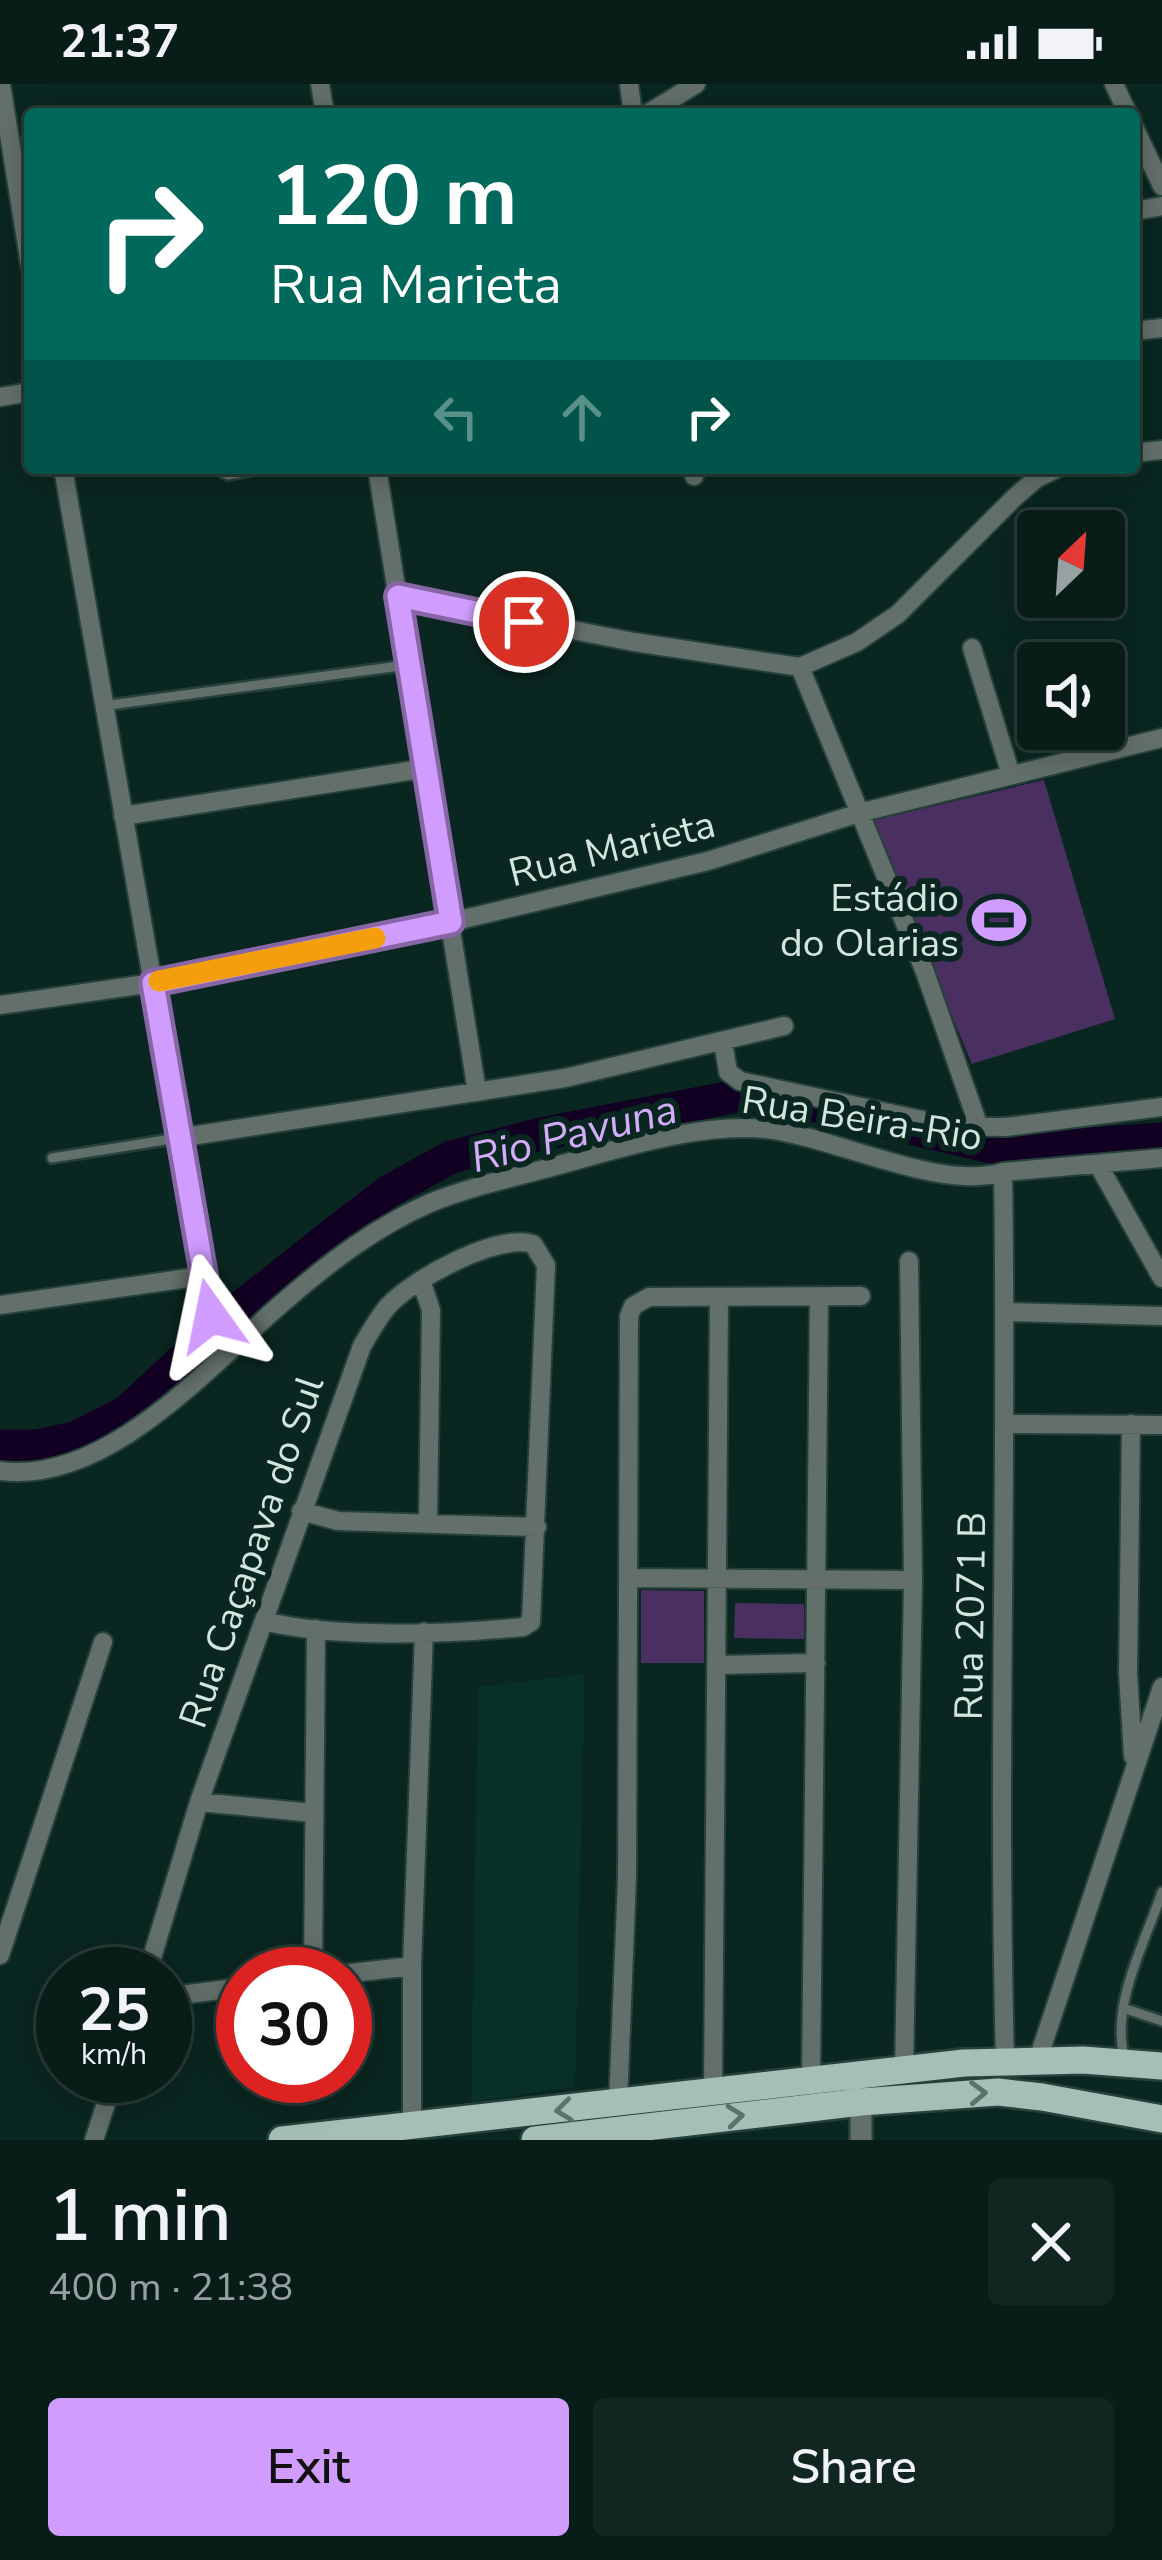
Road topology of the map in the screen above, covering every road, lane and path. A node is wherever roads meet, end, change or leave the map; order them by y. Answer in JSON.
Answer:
{"nodes":[{"id":1,"x":1,"y":84,"type":"edge"},
{"id":2,"x":695,"y":84,"type":"edge"},
{"id":3,"x":657,"y":108,"type":"edge"},
{"id":4,"x":1140,"y":139,"type":"edge"},
{"id":5,"x":7,"y":169,"type":"edge"},
{"id":6,"x":1162,"y":185,"type":"edge"},
{"id":7,"x":24,"y":240,"type":"edge"},
{"id":8,"x":64,"y":474,"type":"edge"},
{"id":9,"x":378,"y":474,"type":"edge"},
{"id":10,"x":1045,"y":474,"type":"edge"},
{"id":11,"x":398,"y":596,"type":"junction"},
{"id":12,"x":972,"y":648,"type":"dead end"},
{"id":13,"x":407,"y":665,"type":"junction"},
{"id":14,"x":800,"y":667,"type":"junction"},
{"id":15,"x":102,"y":706,"type":"junction"},
{"id":16,"x":1162,"y":738,"type":"edge"},
{"id":17,"x":427,"y":768,"type":"junction"},
{"id":18,"x":1011,"y":776,"type":"junction"},
{"id":19,"x":859,"y":813,"type":"junction"},
{"id":20,"x":123,"y":816,"type":"junction"},
{"id":21,"x":451,"y":922,"type":"junction"},
{"id":22,"x":153,"y":983,"type":"junction"},
{"id":23,"x":0,"y":1005,"type":"edge"},
{"id":24,"x":784,"y":1026,"type":"dead end"},
{"id":25,"x":723,"y":1042,"type":"junction"},
{"id":26,"x":477,"y":1092,"type":"junction"},
{"id":27,"x":1162,"y":1107,"type":"edge"},
{"id":28,"x":979,"y":1127,"type":"junction"},
{"id":29,"x":178,"y":1138,"type":"junction"},
{"id":30,"x":52,"y":1158,"type":"dead end"},
{"id":31,"x":1162,"y":1158,"type":"edge"},
{"id":32,"x":1100,"y":1166,"type":"junction"},
{"id":33,"x":1003,"y":1172,"type":"junction"},
{"id":34,"x":909,"y":1261,"type":"dead end"},
{"id":35,"x":202,"y":1276,"type":"junction"},
{"id":36,"x":1162,"y":1278,"type":"edge"},
{"id":37,"x":421,"y":1280,"type":"junction"},
{"id":38,"x":819,"y":1296,"type":"junction"},
{"id":39,"x":861,"y":1296,"type":"dead end"},
{"id":40,"x":718,"y":1297,"type":"junction"},
{"id":41,"x":0,"y":1305,"type":"edge"},
{"id":42,"x":1006,"y":1312,"type":"junction"},
{"id":43,"x":211,"y":1316,"type":"dead end"},
{"id":44,"x":1162,"y":1316,"type":"edge"},
{"id":45,"x":1007,"y":1424,"type":"junction"},
{"id":46,"x":1131,"y":1424,"type":"junction"},
{"id":47,"x":1162,"y":1425,"type":"edge"},
{"id":48,"x":0,"y":1471,"type":"edge"},
{"id":49,"x":301,"y":1511,"type":"junction"},
{"id":50,"x":428,"y":1522,"type":"junction"},
{"id":51,"x":537,"y":1526,"type":"junction"},
{"id":52,"x":628,"y":1578,"type":"junction"},
{"id":53,"x":717,"y":1578,"type":"junction"},
{"id":54,"x":816,"y":1579,"type":"junction"},
{"id":55,"x":913,"y":1580,"type":"junction"},
{"id":56,"x":264,"y":1621,"type":"junction"},
{"id":57,"x":316,"y":1629,"type":"junction"},
{"id":58,"x":424,"y":1632,"type":"junction"},
{"id":59,"x":103,"y":1642,"type":"dead end"},
{"id":60,"x":816,"y":1663,"type":"junction"},
{"id":61,"x":719,"y":1665,"type":"junction"},
{"id":62,"x":1162,"y":1688,"type":"edge"},
{"id":63,"x":1134,"y":1767,"type":"junction"},
{"id":64,"x":199,"y":1802,"type":"junction"},
{"id":65,"x":313,"y":1813,"type":"junction"},
{"id":66,"x":1162,"y":1892,"type":"edge"},
{"id":67,"x":155,"y":1947,"type":"edge"},
{"id":68,"x":313,"y":1947,"type":"edge"},
{"id":69,"x":0,"y":1955,"type":"edge"},
{"id":70,"x":412,"y":1966,"type":"junction"},
{"id":71,"x":372,"y":1971,"type":"edge"},
{"id":72,"x":1123,"y":2008,"type":"junction"},
{"id":73,"x":1162,"y":2021,"type":"edge"},
{"id":74,"x":1038,"y":2059,"type":"junction"},
{"id":75,"x":1005,"y":2061,"type":"junction"},
{"id":76,"x":1125,"y":2062,"type":"junction"},
{"id":77,"x":1162,"y":2066,"type":"edge"},
{"id":78,"x":897,"y":2071,"type":"junction"},
{"id":79,"x":811,"y":2081,"type":"junction"},
{"id":80,"x":713,"y":2092,"type":"junction"},
{"id":81,"x":861,"y":2102,"type":"junction"},
{"id":82,"x":106,"y":2103,"type":"edge"},
{"id":83,"x":618,"y":2104,"type":"junction"},
{"id":84,"x":1157,"y":2116,"type":"edge"},
{"id":85,"x":412,"y":2128,"type":"junction"},
{"id":86,"x":94,"y":2140,"type":"edge"},
{"id":87,"x":282,"y":2140,"type":"edge"},
{"id":88,"x":535,"y":2140,"type":"edge"},
{"id":89,"x":861,"y":2140,"type":"edge"}],
"edges":[{"from":1,"to":5,"type":"street"},
{"from":2,"to":3,"type":"street"},
{"from":4,"to":6,"type":"street"},
{"from":5,"to":7,"type":"street"},
{"from":8,"to":15,"type":"street"},
{"from":9,"to":11,"type":"street"},
{"from":10,"to":14,"type":"street"},
{"from":11,"to":13,"type":"street"},
{"from":11,"to":14,"type":"street"},
{"from":12,"to":18,"type":"street"},
{"from":13,"to":15,"type":"lane"},
{"from":13,"to":17,"type":"street"},
{"from":14,"to":19,"type":"street"},
{"from":15,"to":20,"type":"street"},
{"from":16,"to":18,"type":"street","name":"Rua Marieta"},
{"from":17,"to":20,"type":"street"},
{"from":17,"to":21,"type":"street"},
{"from":18,"to":19,"type":"street","name":"Rua Marieta"},
{"from":19,"to":21,"type":"street","name":"Rua Marieta"},
{"from":19,"to":28,"type":"street"},
{"from":20,"to":22,"type":"street"},
{"from":21,"to":22,"type":"street","name":"Rua Marieta"},
{"from":21,"to":26,"type":"street"},
{"from":22,"to":23,"type":"street","name":"Rua Marieta"},
{"from":22,"to":29,"type":"street"},
{"from":24,"to":25,"type":"street"},
{"from":25,"to":26,"type":"street"},
{"from":25,"to":28,"type":"street"},
{"from":26,"to":29,"type":"street"},
{"from":27,"to":28,"type":"street"},
{"from":29,"to":30,"type":"lane"},
{"from":29,"to":35,"type":"street"},
{"from":31,"to":32,"type":"street","name":"Rua Beira-Rio"},
{"from":32,"to":33,"type":"street","name":"Rua Beira-Rio"},
{"from":32,"to":36,"type":"street"},
{"from":33,"to":42,"type":"street","name":"Rua 2071 B"},
{"from":33,"to":48,"type":"street","name":"Rua Beira-Rio"},
{"from":34,"to":55,"type":"street"},
{"from":35,"to":41,"type":"street"},
{"from":35,"to":43,"type":"street"},
{"from":37,"to":49,"type":"street","name":"Rua Caçapava do Sul"},
{"from":37,"to":50,"type":"street"},
{"from":37,"to":51,"type":"street","name":"Rua Caçapava do Sul"},
{"from":38,"to":39,"type":"street"},
{"from":38,"to":40,"type":"street"},
{"from":38,"to":54,"type":"street"},
{"from":40,"to":52,"type":"street"},
{"from":40,"to":53,"type":"street"},
{"from":42,"to":44,"type":"street"},
{"from":42,"to":45,"type":"street","name":"Rua 2071 B"},
{"from":45,"to":46,"type":"street"},
{"from":45,"to":75,"type":"street","name":"Rua 2071 B"},
{"from":46,"to":47,"type":"street"},
{"from":46,"to":63,"type":"street"},
{"from":49,"to":50,"type":"street"},
{"from":49,"to":56,"type":"street","name":"Rua Caçapava do Sul"},
{"from":50,"to":51,"type":"street"},
{"from":51,"to":58,"type":"street"},
{"from":52,"to":53,"type":"street"},
{"from":52,"to":83,"type":"street"},
{"from":53,"to":54,"type":"street"},
{"from":53,"to":61,"type":"street"},
{"from":54,"to":55,"type":"street"},
{"from":54,"to":60,"type":"street"},
{"from":55,"to":78,"type":"street"},
{"from":56,"to":57,"type":"street"},
{"from":56,"to":64,"type":"street","name":"Rua Caçapava do Sul"},
{"from":57,"to":58,"type":"street"},
{"from":57,"to":65,"type":"street"},
{"from":58,"to":70,"type":"street"},
{"from":59,"to":69,"type":"street"},
{"from":60,"to":61,"type":"street"},
{"from":60,"to":79,"type":"street"},
{"from":61,"to":80,"type":"street"},
{"from":62,"to":63,"type":"street"},
{"from":63,"to":74,"type":"street"},
{"from":64,"to":65,"type":"street"},
{"from":64,"to":67,"type":"street","name":"Rua Caçapava do Sul"},
{"from":65,"to":68,"type":"street"},
{"from":66,"to":72,"type":"lane"},
{"from":70,"to":71,"type":"street"},
{"from":70,"to":85,"type":"street"},
{"from":72,"to":73,"type":"lane"},
{"from":72,"to":76,"type":"lane"},
{"from":74,"to":75,"type":"main road"},
{"from":74,"to":76,"type":"main road"},
{"from":75,"to":78,"type":"main road"},
{"from":76,"to":77,"type":"main road"},
{"from":78,"to":79,"type":"main road"},
{"from":78,"to":81,"type":"main road"},
{"from":79,"to":80,"type":"main road"},
{"from":80,"to":83,"type":"main road"},
{"from":81,"to":84,"type":"main road","one_way":true},
{"from":88,"to":81,"type":"main road","one_way":true},
{"from":81,"to":89,"type":"street"},
{"from":82,"to":86,"type":"street"},
{"from":83,"to":85,"type":"main road","one_way":true},
{"from":85,"to":87,"type":"main road"}]}
